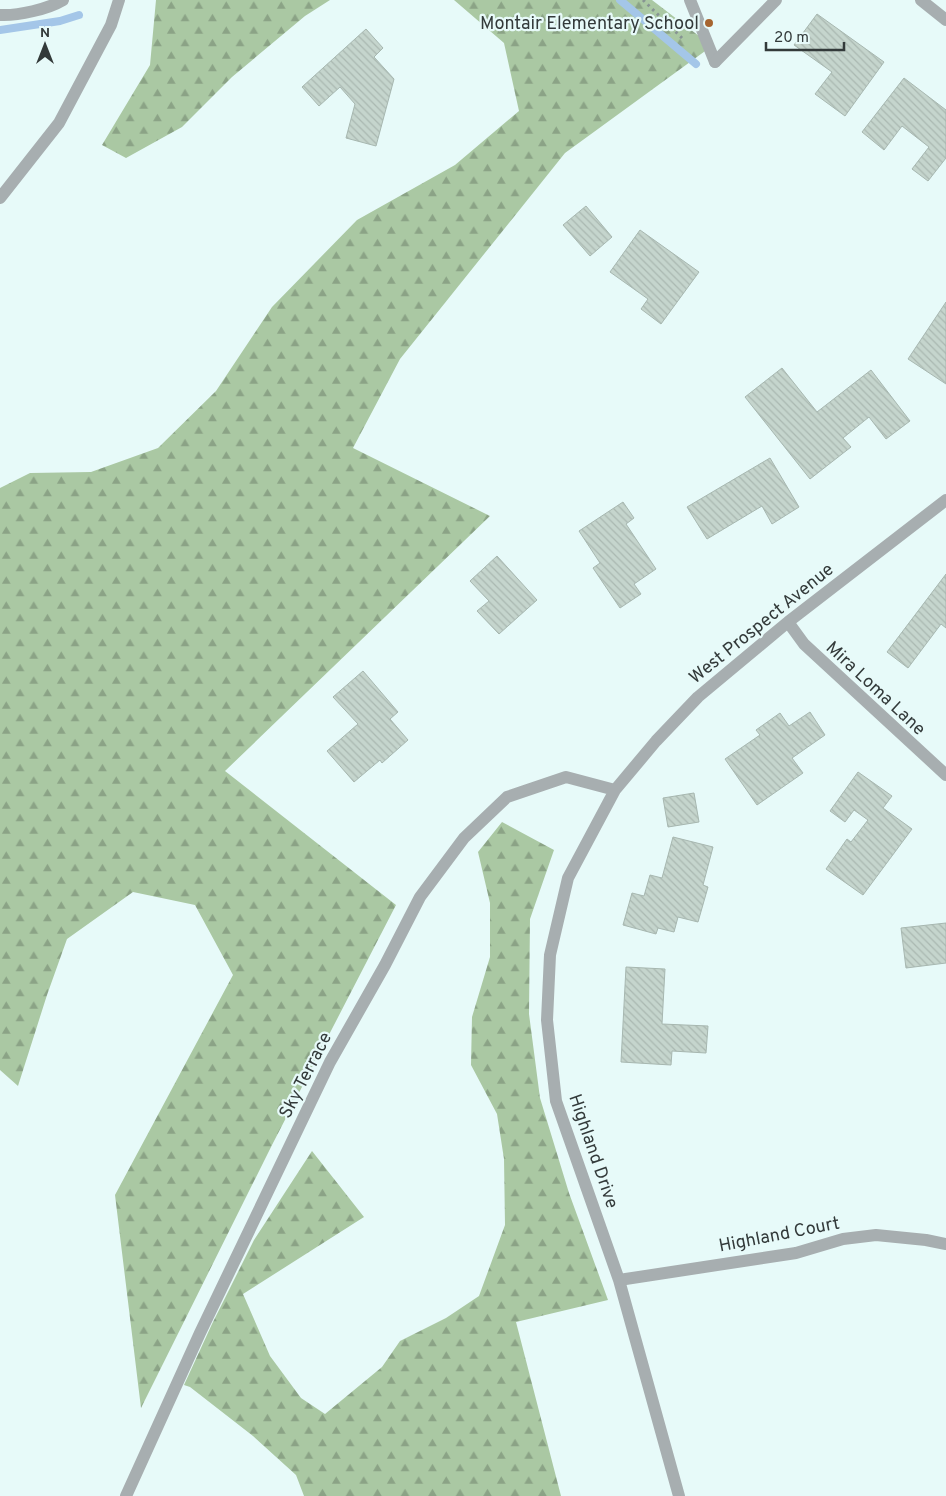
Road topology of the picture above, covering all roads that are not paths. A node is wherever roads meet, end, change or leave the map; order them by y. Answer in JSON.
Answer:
{"nodes":[{"id":1,"x":63,"y":0,"type":"edge"},
{"id":2,"x":119,"y":0,"type":"edge"},
{"id":3,"x":690,"y":0,"type":"edge"},
{"id":4,"x":776,"y":0,"type":"edge"},
{"id":5,"x":921,"y":0,"type":"edge"},
{"id":6,"x":0,"y":15,"type":"edge"},
{"id":7,"x":946,"y":20,"type":"edge"},
{"id":8,"x":0,"y":198,"type":"edge"},
{"id":9,"x":946,"y":500,"type":"edge"},
{"id":10,"x":788,"y":622,"type":"junction"},
{"id":11,"x":946,"y":775,"type":"edge"},
{"id":12,"x":614,"y":790,"type":"junction"},
{"id":13,"x":946,"y":1244,"type":"edge"},
{"id":14,"x":619,"y":1280,"type":"junction"},
{"id":15,"x":126,"y":1496,"type":"edge"},
{"id":16,"x":679,"y":1496,"type":"edge"}],
"edges":[{"from":1,"to":6,"type":"street"},
{"from":2,"to":8,"type":"street"},
{"from":3,"to":4,"type":"street"},
{"from":5,"to":7,"type":"street"},
{"from":9,"to":10,"type":"street","name":"West Prospect Avenue"},
{"from":10,"to":11,"type":"street","name":"Mira Loma Lane"},
{"from":10,"to":12,"type":"street","name":"West Prospect Avenue"},
{"from":12,"to":14,"type":"street","name":"Highland Drive"},
{"from":12,"to":15,"type":"street","name":"Sky Terrace"},
{"from":13,"to":14,"type":"street","name":"Highland Court"},
{"from":14,"to":16,"type":"street","name":"Highland Drive"}]}
